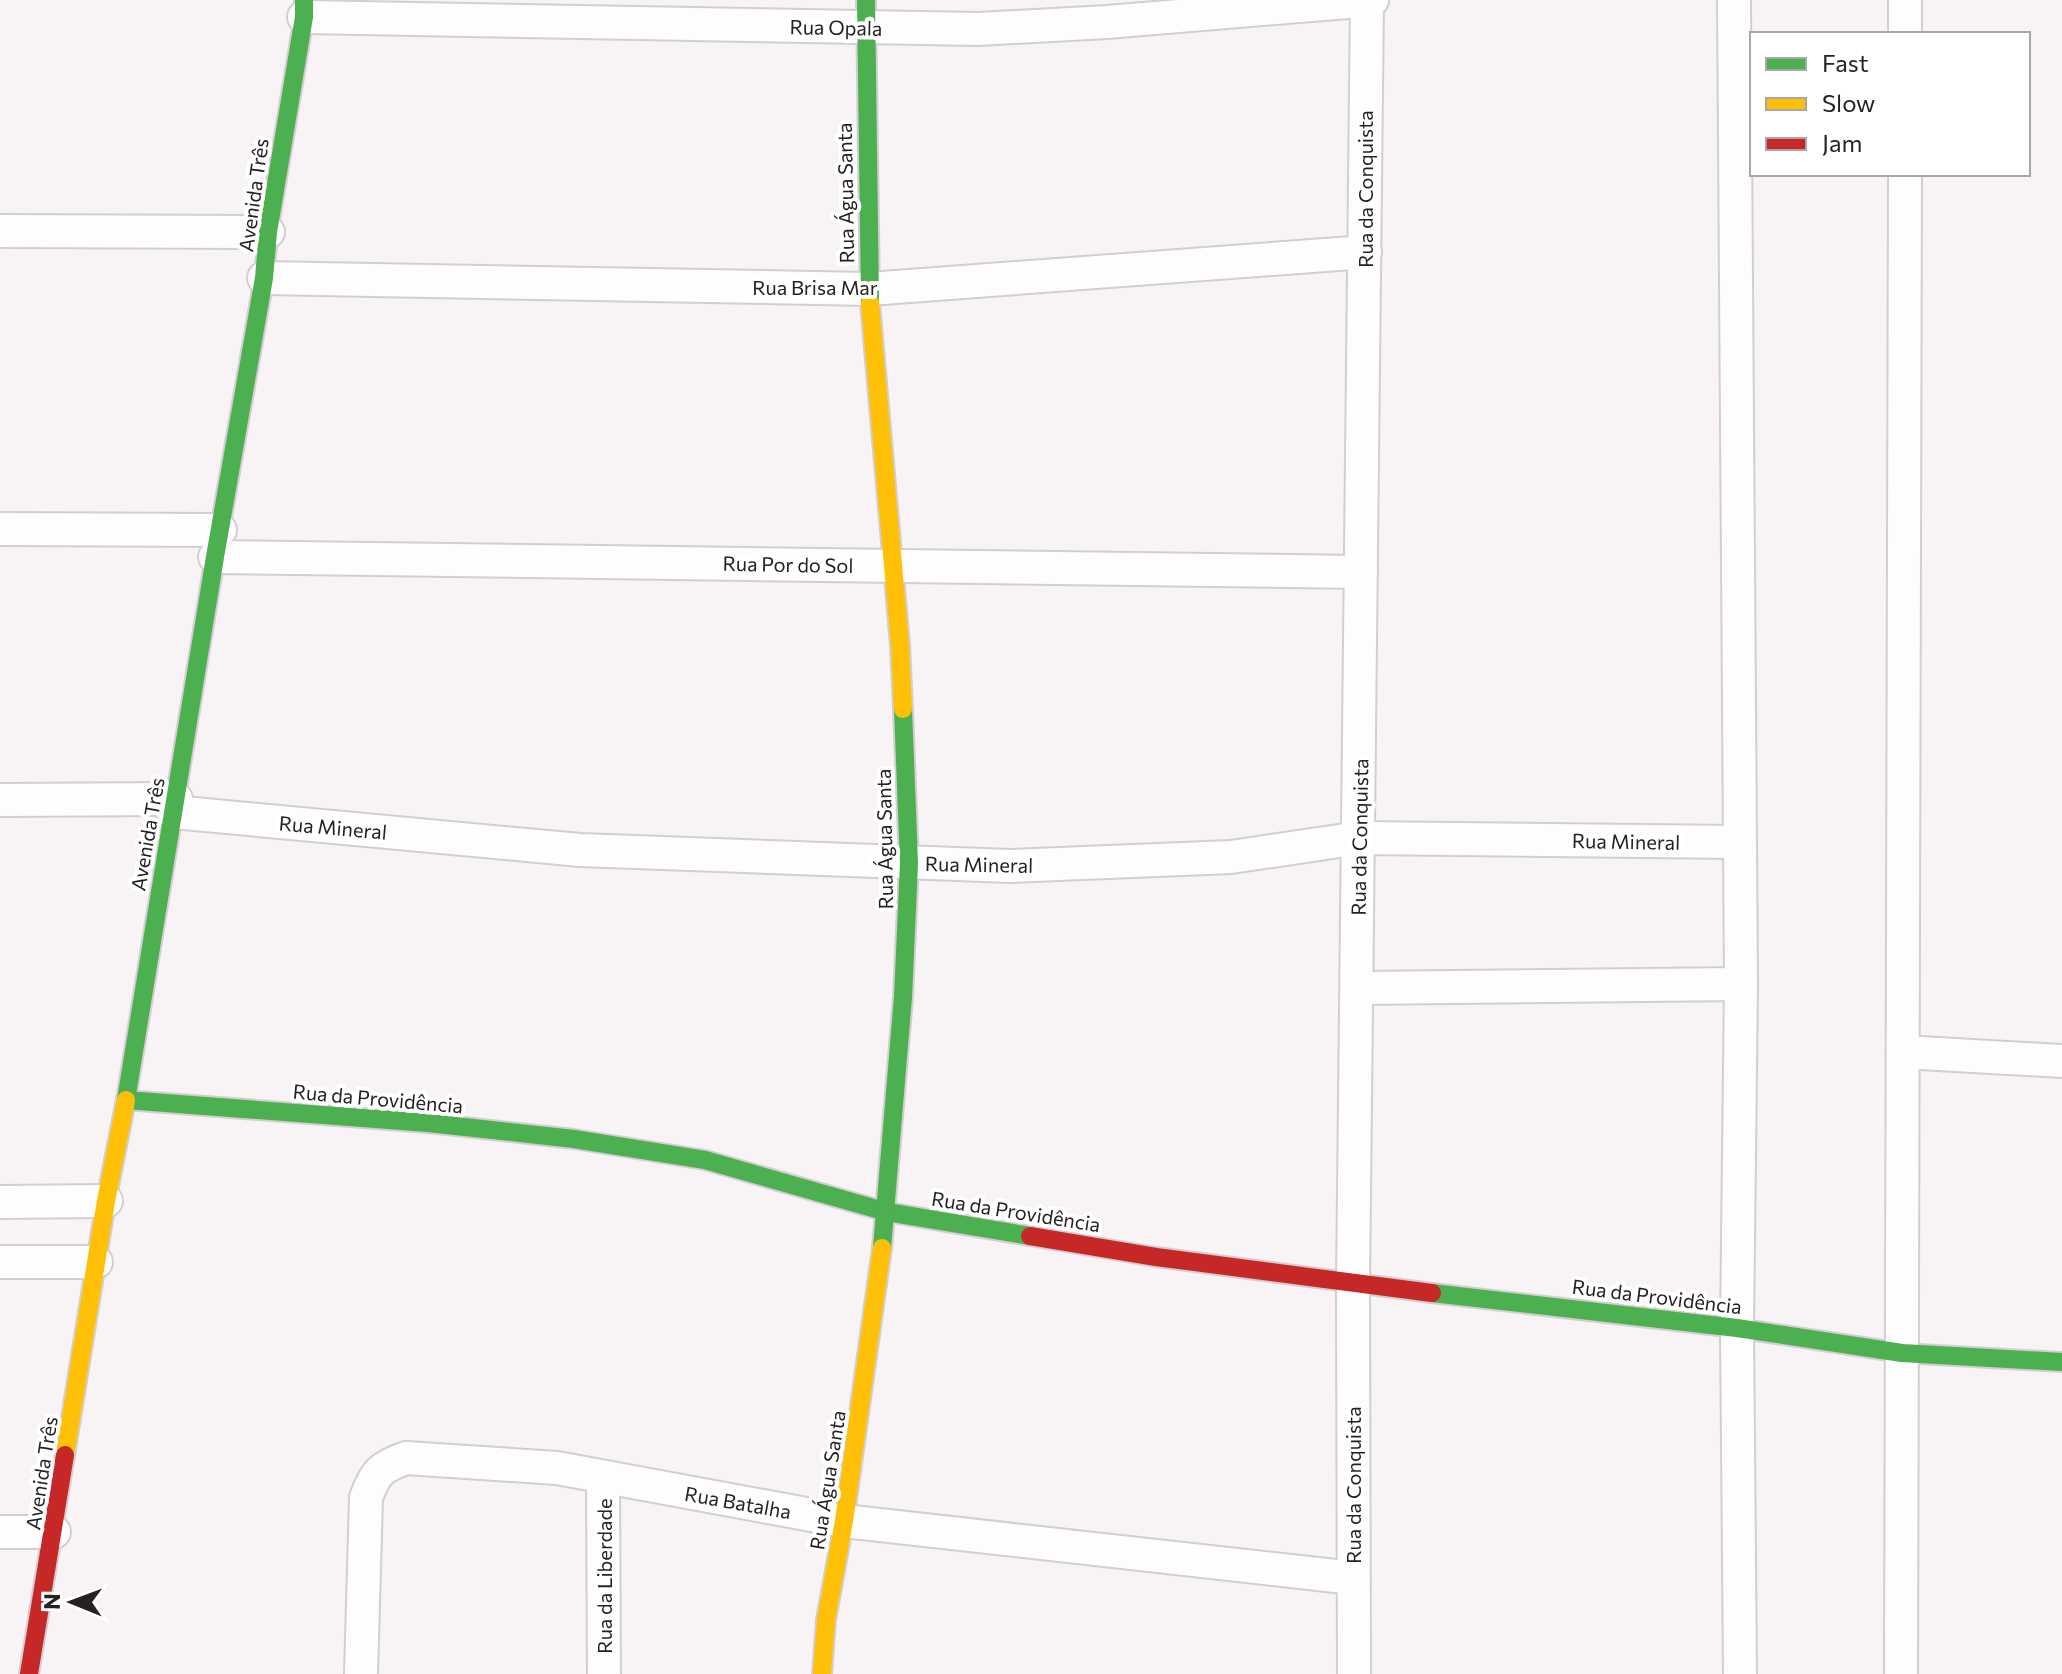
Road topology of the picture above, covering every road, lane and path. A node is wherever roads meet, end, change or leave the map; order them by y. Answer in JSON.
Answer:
{"nodes":[{"id":1,"x":1368,"y":0,"type":"edge"},
{"id":2,"x":1734,"y":0,"type":"edge"},
{"id":3,"x":1905,"y":0,"type":"edge"},
{"id":4,"x":304,"y":8,"type":"edge"},
{"id":5,"x":867,"y":14,"type":"edge"},
{"id":6,"x":1905,"y":32,"type":"edge"},
{"id":7,"x":1905,"y":176,"type":"edge"},
{"id":8,"x":0,"y":231,"type":"edge"},
{"id":9,"x":268,"y":232,"type":"junction"},
{"id":10,"x":1365,"y":252,"type":"junction"},
{"id":11,"x":264,"y":278,"type":"junction"},
{"id":12,"x":869,"y":289,"type":"junction"},
{"id":13,"x":0,"y":529,"type":"edge"},
{"id":14,"x":217,"y":544,"type":"junction"},
{"id":15,"x":893,"y":565,"type":"junction"},
{"id":16,"x":1361,"y":572,"type":"junction"},
{"id":17,"x":0,"y":800,"type":"edge"},
{"id":18,"x":174,"y":806,"type":"junction"},
{"id":19,"x":1359,"y":838,"type":"junction"},
{"id":20,"x":1738,"y":842,"type":"junction"},
{"id":21,"x":909,"y":863,"type":"junction"},
{"id":22,"x":1741,"y":984,"type":"junction"},
{"id":23,"x":1357,"y":988,"type":"junction"},
{"id":24,"x":1903,"y":1052,"type":"junction"},
{"id":25,"x":2062,"y":1061,"type":"edge"},
{"id":26,"x":126,"y":1100,"type":"junction"},
{"id":27,"x":106,"y":1201,"type":"junction"},
{"id":28,"x":0,"y":1202,"type":"edge"},
{"id":29,"x":887,"y":1212,"type":"junction"},
{"id":30,"x":0,"y":1262,"type":"edge"},
{"id":31,"x":96,"y":1262,"type":"junction"},
{"id":32,"x":1353,"y":1284,"type":"junction"},
{"id":33,"x":1737,"y":1328,"type":"junction"},
{"id":34,"x":1902,"y":1353,"type":"junction"},
{"id":35,"x":2062,"y":1362,"type":"edge"},
{"id":36,"x":603,"y":1478,"type":"junction"},
{"id":37,"x":844,"y":1521,"type":"junction"},
{"id":38,"x":0,"y":1532,"type":"edge"},
{"id":39,"x":54,"y":1532,"type":"junction"},
{"id":40,"x":1353,"y":1578,"type":"junction"},
{"id":41,"x":29,"y":1674,"type":"edge"},
{"id":42,"x":361,"y":1674,"type":"edge"},
{"id":43,"x":604,"y":1674,"type":"edge"},
{"id":44,"x":822,"y":1674,"type":"edge"},
{"id":45,"x":1354,"y":1674,"type":"edge"},
{"id":46,"x":1740,"y":1674,"type":"edge"},
{"id":47,"x":1901,"y":1674,"type":"edge"}],
"edges":[{"from":1,"to":5,"type":"street","name":"Rua Opala"},
{"from":1,"to":10,"type":"street","name":"Rua da Conquista"},
{"from":2,"to":20,"type":"street"},
{"from":3,"to":6,"type":"street"},
{"from":4,"to":5,"type":"street","name":"Rua Opala"},
{"from":4,"to":9,"type":"street","name":"Avenida Três"},
{"from":5,"to":12,"type":"street","name":"Rua Água Santa"},
{"from":7,"to":24,"type":"street"},
{"from":8,"to":9,"type":"street"},
{"from":9,"to":11,"type":"street","name":"Avenida Três"},
{"from":10,"to":12,"type":"street","name":"Rua Brisa Mar"},
{"from":10,"to":16,"type":"street","name":"Rua da Conquista"},
{"from":11,"to":12,"type":"street","name":"Rua Brisa Mar"},
{"from":11,"to":14,"type":"street","name":"Avenida Três"},
{"from":12,"to":15,"type":"street","name":"Rua Água Santa"},
{"from":13,"to":14,"type":"street","name":"Rua Por do Sol"},
{"from":14,"to":15,"type":"street","name":"Rua Por do Sol"},
{"from":14,"to":18,"type":"street","name":"Avenida Três"},
{"from":15,"to":16,"type":"street","name":"Rua Por do Sol"},
{"from":15,"to":21,"type":"street","name":"Rua Água Santa"},
{"from":16,"to":19,"type":"street","name":"Rua da Conquista"},
{"from":17,"to":18,"type":"street","name":"Rua Mineral"},
{"from":18,"to":21,"type":"street","name":"Rua Mineral"},
{"from":18,"to":26,"type":"street","name":"Avenida Três"},
{"from":19,"to":20,"type":"street","name":"Rua Mineral"},
{"from":19,"to":21,"type":"street","name":"Rua Mineral"},
{"from":19,"to":23,"type":"street","name":"Rua da Conquista"},
{"from":20,"to":22,"type":"street"},
{"from":21,"to":29,"type":"street","name":"Rua Água Santa"},
{"from":22,"to":23,"type":"street"},
{"from":22,"to":33,"type":"street"},
{"from":23,"to":32,"type":"street","name":"Rua da Conquista"},
{"from":24,"to":25,"type":"street"},
{"from":24,"to":34,"type":"street"},
{"from":26,"to":27,"type":"street","name":"Avenida Três"},
{"from":26,"to":29,"type":"street","name":"Rua da Providência"},
{"from":27,"to":28,"type":"street"},
{"from":27,"to":31,"type":"street","name":"Avenida Três"},
{"from":29,"to":32,"type":"street","name":"Rua da Providência"},
{"from":29,"to":37,"type":"street","name":"Rua Água Santa"},
{"from":30,"to":31,"type":"street"},
{"from":31,"to":39,"type":"street","name":"Avenida Três"},
{"from":32,"to":33,"type":"street","name":"Rua da Providência"},
{"from":32,"to":40,"type":"street","name":"Rua da Conquista"},
{"from":33,"to":34,"type":"street","name":"Rua da Providência"},
{"from":33,"to":46,"type":"street"},
{"from":34,"to":35,"type":"street","name":"Rua da Providência"},
{"from":34,"to":47,"type":"street"},
{"from":36,"to":37,"type":"street","name":"Rua Batalha"},
{"from":36,"to":42,"type":"street","name":"Rua Batalha"},
{"from":36,"to":43,"type":"street","name":"Rua da Liberdade"},
{"from":37,"to":40,"type":"street","name":"Rua Batalha"},
{"from":37,"to":44,"type":"street","name":"Rua Água Santa"},
{"from":38,"to":39,"type":"street"},
{"from":39,"to":41,"type":"street","name":"Avenida Três"},
{"from":40,"to":45,"type":"street","name":"Rua da Conquista"}]}
